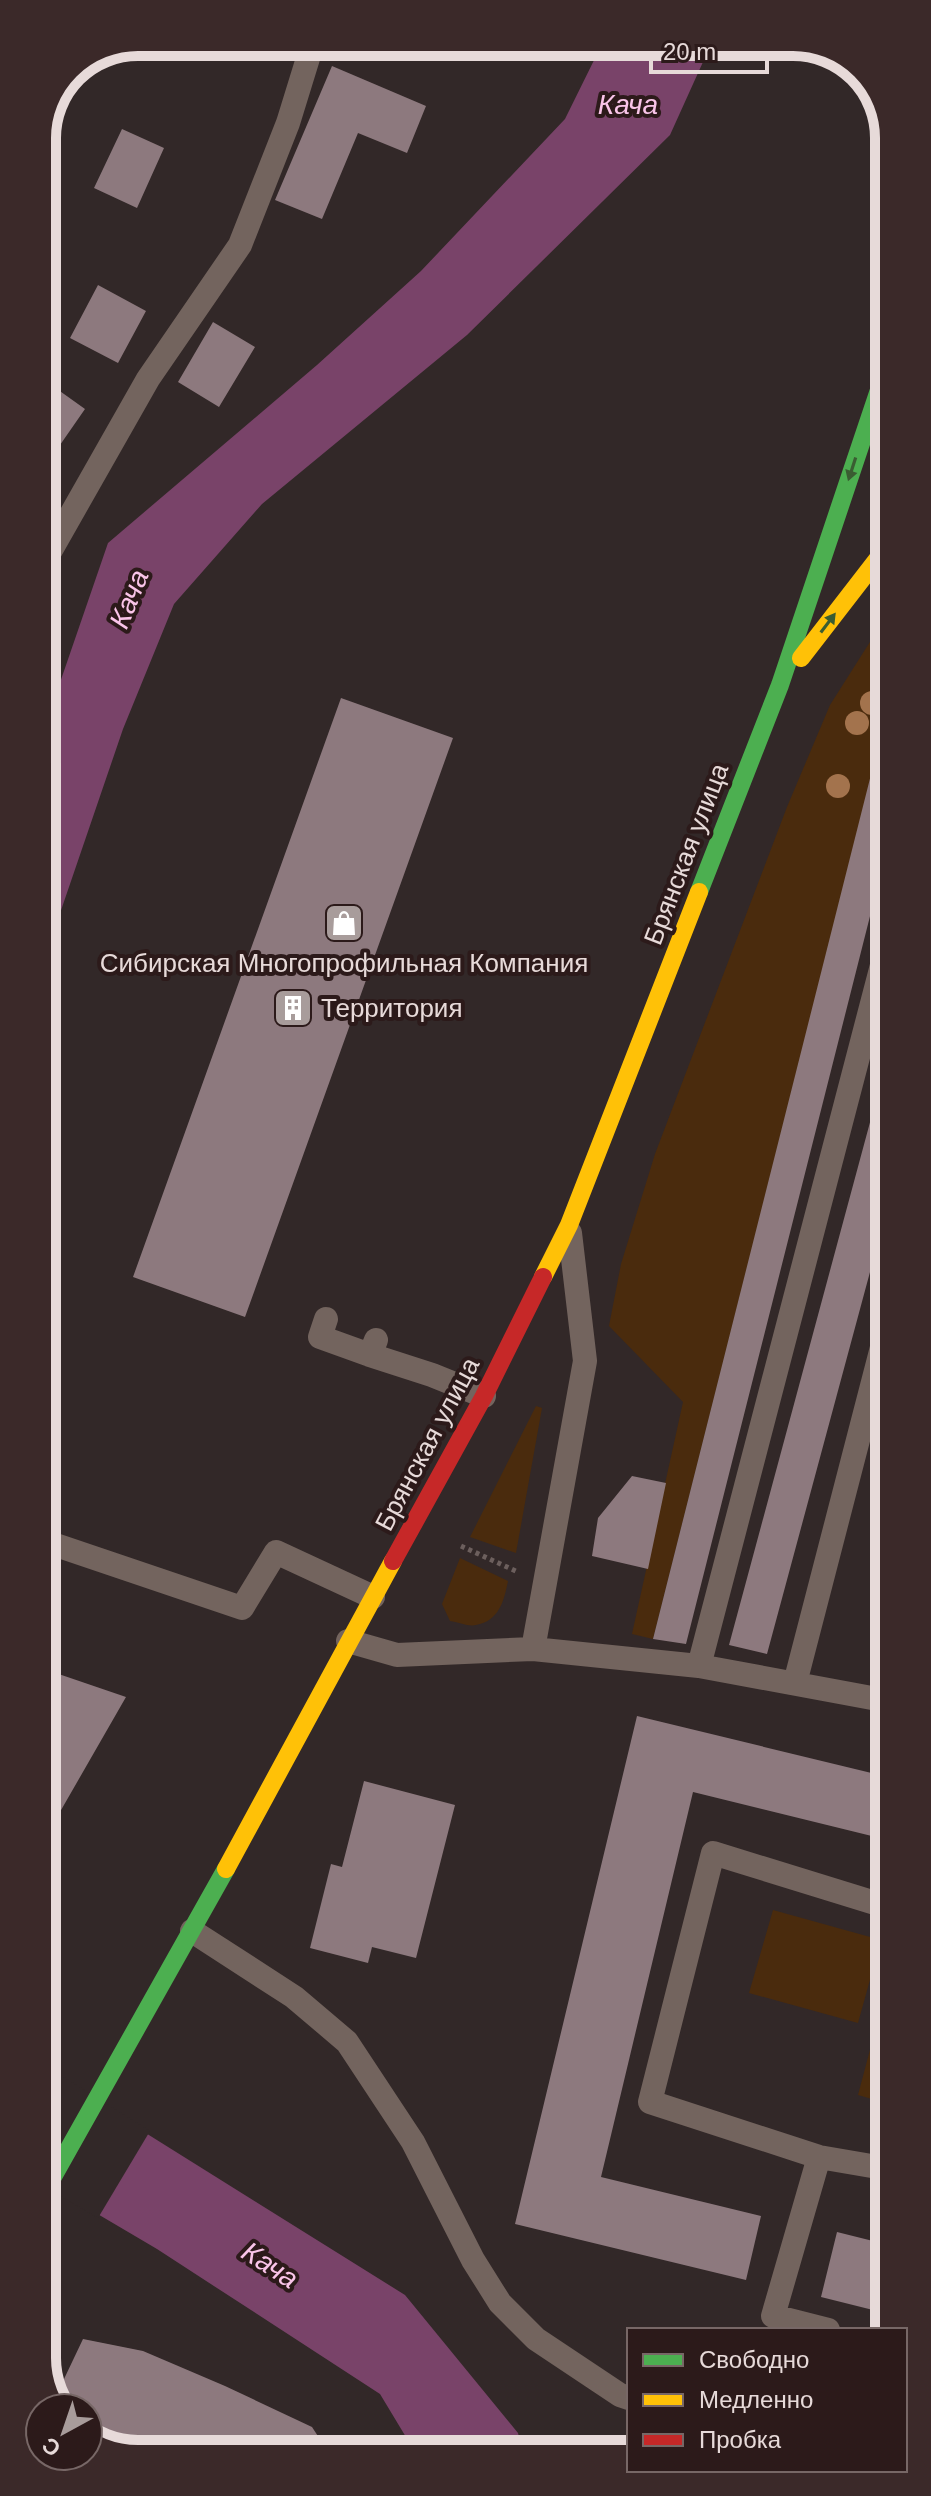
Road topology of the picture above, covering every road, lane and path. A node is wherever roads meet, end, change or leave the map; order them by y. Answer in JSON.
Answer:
{"nodes":[{"id":1,"x":309,"y":56,"type":"edge"},
{"id":2,"x":875,"y":402,"type":"edge"},
{"id":3,"x":56,"y":541,"type":"edge"},
{"id":4,"x":875,"y":562,"type":"edge"},
{"id":5,"x":780,"y":685,"type":"junction"},
{"id":6,"x":875,"y":992,"type":"edge"},
{"id":7,"x":569,"y":1225,"type":"junction"},
{"id":8,"x":326,"y":1319,"type":"dead end"},
{"id":9,"x":875,"y":1374,"type":"edge"},
{"id":10,"x":484,"y":1396,"type":"junction"},
{"id":11,"x":56,"y":1545,"type":"edge"},
{"id":12,"x":461,"y":1546,"type":"dead end"},
{"id":13,"x":510,"y":1570,"type":"dead end"},
{"id":14,"x":373,"y":1597,"type":"junction"},
{"id":15,"x":348,"y":1641,"type":"junction"},
{"id":16,"x":533,"y":1649,"type":"junction"},
{"id":17,"x":699,"y":1666,"type":"junction"},
{"id":18,"x":795,"y":1683,"type":"junction"},
{"id":19,"x":875,"y":1698,"type":"edge"},
{"id":20,"x":875,"y":1903,"type":"edge"},
{"id":21,"x":192,"y":1931,"type":"junction"},
{"id":22,"x":819,"y":2157,"type":"junction"},
{"id":23,"x":875,"y":2167,"type":"edge"},
{"id":24,"x":56,"y":2171,"type":"edge"},
{"id":25,"x":820,"y":2328,"type":"edge"},
{"id":26,"x":627,"y":2397,"type":"edge"}],
"edges":[{"from":1,"to":3,"type":"lane"},
{"from":2,"to":5,"type":"highway","name":"Брянская улица","one_way":true},
{"from":5,"to":4,"type":"highway","name":"Брянская улица","one_way":true},
{"from":5,"to":7,"type":"highway","name":"Брянская улица"},
{"from":6,"to":17,"type":"lane"},
{"from":7,"to":10,"type":"highway","name":"Брянская улица"},
{"from":7,"to":16,"type":"lane"},
{"from":8,"to":10,"type":"lane"},
{"from":9,"to":18,"type":"lane"},
{"from":10,"to":14,"type":"highway","name":"Брянская улица"},
{"from":11,"to":14,"type":"lane"},
{"from":12,"to":13,"type":"path"},
{"from":14,"to":15,"type":"highway","name":"Брянская улица"},
{"from":15,"to":16,"type":"lane"},
{"from":15,"to":21,"type":"highway","name":"Брянская улица"},
{"from":16,"to":17,"type":"lane"},
{"from":17,"to":18,"type":"lane"},
{"from":18,"to":19,"type":"lane"},
{"from":20,"to":22,"type":"lane"},
{"from":21,"to":24,"type":"highway","name":"Брянская улица"},
{"from":21,"to":26,"type":"lane"},
{"from":22,"to":23,"type":"lane"},
{"from":22,"to":25,"type":"lane"}]}
